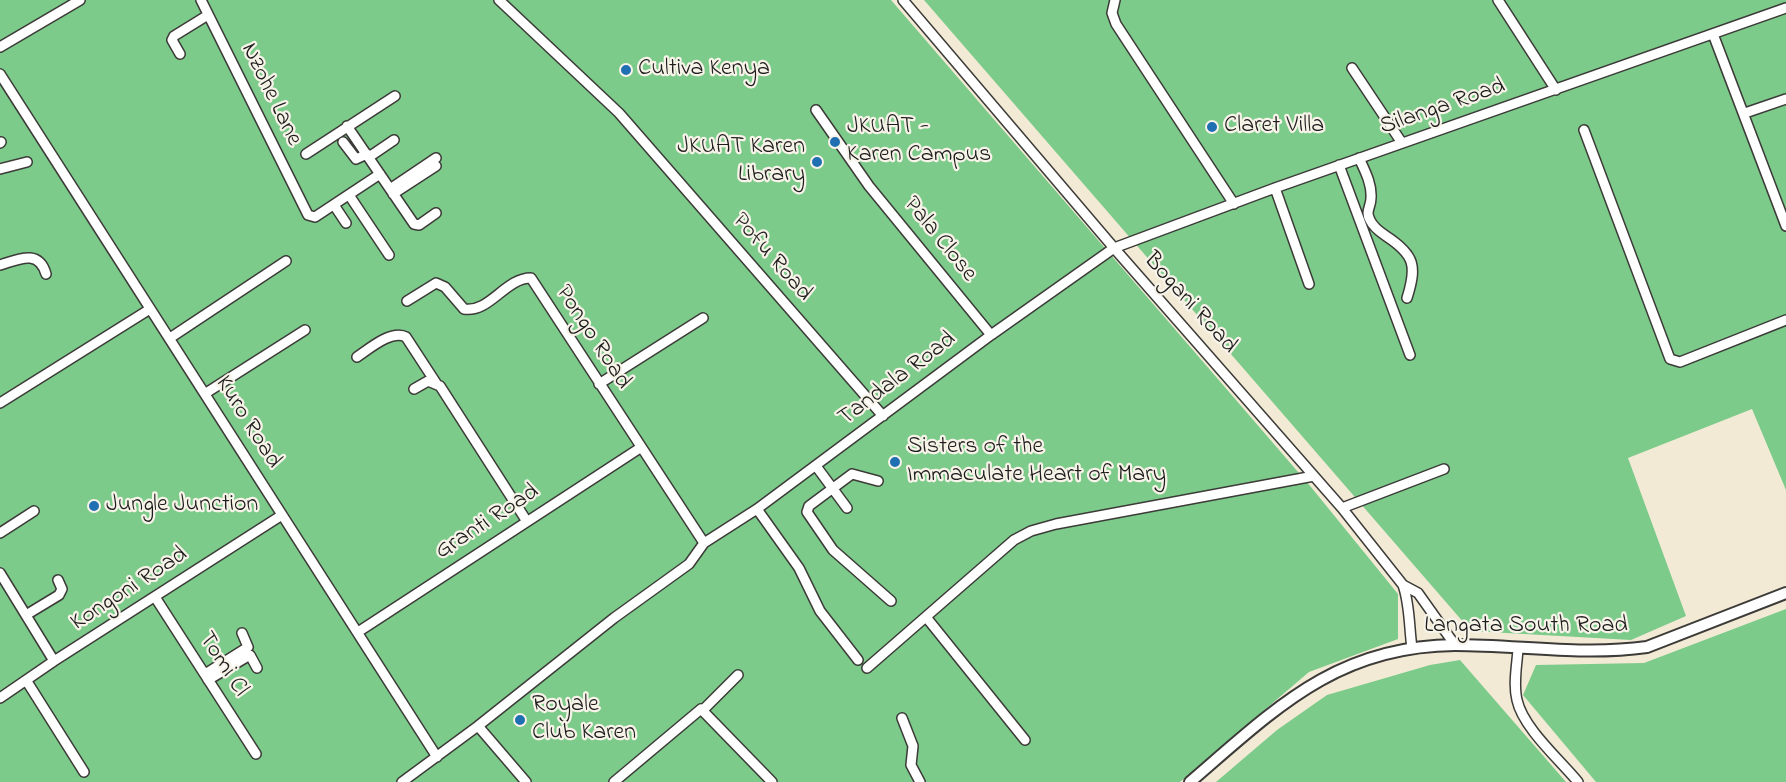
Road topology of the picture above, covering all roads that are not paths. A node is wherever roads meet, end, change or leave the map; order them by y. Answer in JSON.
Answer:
{"nodes":[{"id":1,"x":80,"y":0,"type":"edge"},
{"id":2,"x":201,"y":0,"type":"edge"},
{"id":3,"x":499,"y":0,"type":"edge"},
{"id":4,"x":903,"y":0,"type":"edge"},
{"id":5,"x":1115,"y":0,"type":"edge"},
{"id":6,"x":1498,"y":0,"type":"edge"},
{"id":7,"x":1786,"y":8,"type":"edge"},
{"id":8,"x":208,"y":15,"type":"junction"},
{"id":9,"x":1713,"y":34,"type":"junction"},
{"id":10,"x":0,"y":47,"type":"edge"},
{"id":11,"x":180,"y":54,"type":"dead end"},
{"id":12,"x":1352,"y":68,"type":"dead end"},
{"id":13,"x":0,"y":74,"type":"edge"},
{"id":14,"x":1556,"y":90,"type":"junction"},
{"id":15,"x":394,"y":96,"type":"dead end"},
{"id":16,"x":1786,"y":99,"type":"edge"},
{"id":17,"x":816,"y":110,"type":"dead end"},
{"id":18,"x":1745,"y":113,"type":"junction"},
{"id":19,"x":347,"y":126,"type":"junction"},
{"id":20,"x":1584,"y":130,"type":"dead end"},
{"id":21,"x":394,"y":140,"type":"dead end"},
{"id":22,"x":343,"y":142,"type":"dead end"},
{"id":23,"x":1402,"y":143,"type":"junction"},
{"id":24,"x":306,"y":154,"type":"dead end"},
{"id":25,"x":368,"y":156,"type":"junction"},
{"id":26,"x":1359,"y":158,"type":"junction"},
{"id":27,"x":27,"y":162,"type":"dead end"},
{"id":28,"x":436,"y":162,"type":"dead end"},
{"id":29,"x":1339,"y":165,"type":"junction"},
{"id":30,"x":0,"y":169,"type":"edge"},
{"id":31,"x":380,"y":174,"type":"junction"},
{"id":32,"x":1275,"y":188,"type":"junction"},
{"id":33,"x":392,"y":191,"type":"junction"},
{"id":34,"x":349,"y":195,"type":"junction"},
{"id":35,"x":1234,"y":204,"type":"junction"},
{"id":36,"x":334,"y":205,"type":"junction"},
{"id":37,"x":436,"y":213,"type":"dead end"},
{"id":38,"x":346,"y":223,"type":"dead end"},
{"id":39,"x":1786,"y":226,"type":"edge"},
{"id":40,"x":1114,"y":248,"type":"junction"},
{"id":41,"x":389,"y":255,"type":"dead end"},
{"id":42,"x":286,"y":261,"type":"dead end"},
{"id":43,"x":0,"y":265,"type":"edge"},
{"id":44,"x":46,"y":274,"type":"dead end"},
{"id":45,"x":1309,"y":284,"type":"dead end"},
{"id":46,"x":1407,"y":298,"type":"dead end"},
{"id":47,"x":406,"y":301,"type":"dead end"},
{"id":48,"x":150,"y":309,"type":"junction"},
{"id":49,"x":703,"y":318,"type":"dead end"},
{"id":50,"x":1786,"y":320,"type":"edge"},
{"id":51,"x":305,"y":330,"type":"dead end"},
{"id":52,"x":991,"y":334,"type":"junction"},
{"id":53,"x":170,"y":338,"type":"junction"},
{"id":54,"x":1410,"y":355,"type":"dead end"},
{"id":55,"x":357,"y":357,"type":"dead end"},
{"id":56,"x":436,"y":383,"type":"junction"},
{"id":57,"x":599,"y":384,"type":"junction"},
{"id":58,"x":414,"y":389,"type":"dead end"},
{"id":59,"x":206,"y":393,"type":"junction"},
{"id":60,"x":0,"y":403,"type":"edge"},
{"id":61,"x":883,"y":416,"type":"junction"},
{"id":62,"x":640,"y":448,"type":"junction"},
{"id":63,"x":816,"y":466,"type":"junction"},
{"id":64,"x":1444,"y":469,"type":"dead end"},
{"id":65,"x":1314,"y":476,"type":"junction"},
{"id":66,"x":878,"y":481,"type":"dead end"},
{"id":67,"x":833,"y":489,"type":"junction"},
{"id":68,"x":847,"y":508,"type":"dead end"},
{"id":69,"x":1342,"y":508,"type":"junction"},
{"id":70,"x":757,"y":509,"type":"junction"},
{"id":71,"x":34,"y":511,"type":"dead end"},
{"id":72,"x":282,"y":515,"type":"junction"},
{"id":73,"x":526,"y":520,"type":"junction"},
{"id":74,"x":0,"y":533,"type":"edge"},
{"id":75,"x":704,"y":543,"type":"junction"},
{"id":76,"x":0,"y":573,"type":"edge"},
{"id":77,"x":57,"y":580,"type":"dead end"},
{"id":78,"x":1403,"y":585,"type":"junction"},
{"id":79,"x":1786,"y":593,"type":"edge"},
{"id":80,"x":155,"y":597,"type":"junction"},
{"id":81,"x":891,"y":601,"type":"dead end"},
{"id":82,"x":26,"y":615,"type":"junction"},
{"id":83,"x":926,"y":617,"type":"junction"},
{"id":84,"x":358,"y":632,"type":"junction"},
{"id":85,"x":242,"y":633,"type":"dead end"},
{"id":86,"x":1455,"y":645,"type":"junction"},
{"id":87,"x":1412,"y":648,"type":"junction"},
{"id":88,"x":1518,"y":649,"type":"junction"},
{"id":89,"x":858,"y":660,"type":"dead end"},
{"id":90,"x":54,"y":661,"type":"junction"},
{"id":91,"x":258,"y":668,"type":"dead end"},
{"id":92,"x":867,"y":668,"type":"dead end"},
{"id":93,"x":738,"y":675,"type":"dead end"},
{"id":94,"x":206,"y":677,"type":"junction"},
{"id":95,"x":26,"y":680,"type":"junction"},
{"id":96,"x":0,"y":698,"type":"edge"},
{"id":97,"x":703,"y":710,"type":"junction"},
{"id":98,"x":902,"y":718,"type":"dead end"},
{"id":99,"x":476,"y":728,"type":"junction"},
{"id":100,"x":1025,"y":740,"type":"dead end"},
{"id":101,"x":256,"y":754,"type":"dead end"},
{"id":102,"x":437,"y":757,"type":"junction"},
{"id":103,"x":84,"y":772,"type":"dead end"},
{"id":104,"x":402,"y":782,"type":"edge"},
{"id":105,"x":526,"y":782,"type":"edge"},
{"id":106,"x":614,"y":782,"type":"edge"},
{"id":107,"x":772,"y":782,"type":"edge"},
{"id":108,"x":920,"y":782,"type":"edge"},
{"id":109,"x":1191,"y":782,"type":"edge"},
{"id":110,"x":1578,"y":782,"type":"edge"}],
"edges":[{"from":1,"to":10,"type":"street"},
{"from":2,"to":8,"type":"street","name":"Nzohe Lane"},
{"from":3,"to":61,"type":"street","name":"Pofu Road"},
{"from":4,"to":40,"type":"street","name":"Bogani Road"},
{"from":5,"to":35,"type":"street"},
{"from":6,"to":14,"type":"street"},
{"from":7,"to":9,"type":"street","name":"Silanga Road"},
{"from":8,"to":11,"type":"street"},
{"from":8,"to":36,"type":"street","name":"Nzohe Lane"},
{"from":9,"to":14,"type":"street","name":"Silanga Road"},
{"from":9,"to":18,"type":"street"},
{"from":12,"to":23,"type":"street"},
{"from":13,"to":48,"type":"street","name":"Kuro Road"},
{"from":14,"to":23,"type":"street","name":"Silanga Road"},
{"from":15,"to":19,"type":"street"},
{"from":16,"to":18,"type":"street"},
{"from":17,"to":52,"type":"street","name":"Pala Close"},
{"from":18,"to":39,"type":"street"},
{"from":19,"to":24,"type":"street"},
{"from":19,"to":25,"type":"street"},
{"from":20,"to":50,"type":"street"},
{"from":21,"to":25,"type":"street"},
{"from":22,"to":25,"type":"street"},
{"from":23,"to":26,"type":"street","name":"Silanga Road"},
{"from":25,"to":31,"type":"street"},
{"from":26,"to":29,"type":"street","name":"Silanga Road"},
{"from":26,"to":46,"type":"street"},
{"from":27,"to":30,"type":"street"},
{"from":28,"to":33,"type":"street"},
{"from":29,"to":32,"type":"street","name":"Silanga Road"},
{"from":29,"to":54,"type":"street"},
{"from":31,"to":33,"type":"street"},
{"from":31,"to":34,"type":"street"},
{"from":32,"to":35,"type":"street","name":"Silanga Road"},
{"from":32,"to":45,"type":"street"},
{"from":33,"to":37,"type":"street"},
{"from":34,"to":36,"type":"street"},
{"from":34,"to":41,"type":"street"},
{"from":35,"to":40,"type":"street","name":"Silanga Road"},
{"from":36,"to":38,"type":"street"},
{"from":40,"to":52,"type":"street","name":"Tandala Road"},
{"from":40,"to":65,"type":"street","name":"Bogani Road"},
{"from":42,"to":53,"type":"street"},
{"from":43,"to":44,"type":"street"},
{"from":47,"to":57,"type":"street","name":"Pongo Road"},
{"from":48,"to":53,"type":"street","name":"Kuro Road"},
{"from":48,"to":60,"type":"street"},
{"from":49,"to":57,"type":"street"},
{"from":51,"to":59,"type":"street"},
{"from":52,"to":61,"type":"street","name":"Tandala Road"},
{"from":53,"to":59,"type":"street","name":"Kuro Road"},
{"from":55,"to":56,"type":"street"},
{"from":56,"to":58,"type":"street"},
{"from":56,"to":73,"type":"street"},
{"from":57,"to":62,"type":"street","name":"Pongo Road"},
{"from":59,"to":72,"type":"street","name":"Kuro Road"},
{"from":61,"to":63,"type":"street","name":"Tandala Road"},
{"from":62,"to":73,"type":"street","name":"Granti Road"},
{"from":62,"to":75,"type":"street","name":"Pongo Road"},
{"from":63,"to":67,"type":"street"},
{"from":63,"to":70,"type":"street","name":"Tandala Road"},
{"from":64,"to":69,"type":"street"},
{"from":65,"to":69,"type":"street","name":"Bogani Road"},
{"from":65,"to":83,"type":"street"},
{"from":66,"to":67,"type":"street"},
{"from":67,"to":68,"type":"street"},
{"from":67,"to":81,"type":"street"},
{"from":69,"to":78,"type":"street","name":"Bogani Road"},
{"from":70,"to":75,"type":"street","name":"Tandala Road"},
{"from":70,"to":89,"type":"street"},
{"from":71,"to":74,"type":"street"},
{"from":72,"to":80,"type":"street","name":"Kongoni Road"},
{"from":72,"to":84,"type":"street","name":"Kuro Road"},
{"from":73,"to":84,"type":"street","name":"Granti Road"},
{"from":75,"to":99,"type":"street","name":"Tandala Road"},
{"from":76,"to":82,"type":"street"},
{"from":77,"to":82,"type":"street"},
{"from":78,"to":86,"type":"street"},
{"from":78,"to":87,"type":"street","name":"Bogani Road"},
{"from":79,"to":88,"type":"street","name":"Langata South Road"},
{"from":80,"to":90,"type":"street","name":"Kongoni Road"},
{"from":80,"to":94,"type":"street","name":"Tomi Cl"},
{"from":82,"to":90,"type":"street"},
{"from":83,"to":92,"type":"street"},
{"from":83,"to":100,"type":"street"},
{"from":84,"to":102,"type":"street","name":"Kuro Road"},
{"from":85,"to":94,"type":"street"},
{"from":86,"to":87,"type":"street","name":"Langata South Road"},
{"from":86,"to":88,"type":"street","name":"Langata South Road"},
{"from":87,"to":109,"type":"street","name":"Langata South Road"},
{"from":88,"to":110,"type":"street"},
{"from":90,"to":95,"type":"street","name":"Kongoni Road"},
{"from":91,"to":94,"type":"street"},
{"from":93,"to":97,"type":"street"},
{"from":94,"to":101,"type":"street","name":"Tomi Cl"},
{"from":95,"to":96,"type":"street","name":"Kongoni Road"},
{"from":95,"to":103,"type":"street"},
{"from":97,"to":106,"type":"street"},
{"from":97,"to":107,"type":"street"},
{"from":98,"to":108,"type":"street"},
{"from":99,"to":102,"type":"street","name":"Tandala Road"},
{"from":99,"to":105,"type":"street"},
{"from":102,"to":104,"type":"street"}]}
